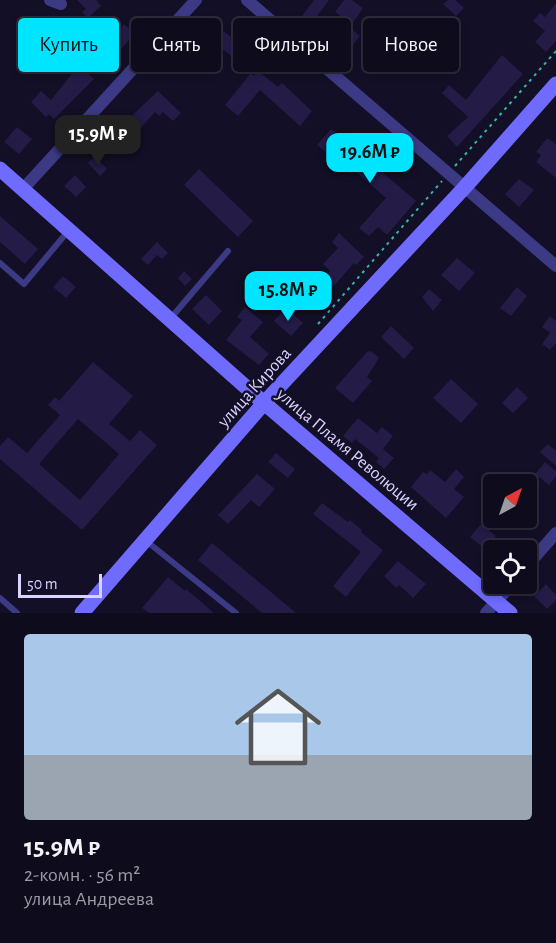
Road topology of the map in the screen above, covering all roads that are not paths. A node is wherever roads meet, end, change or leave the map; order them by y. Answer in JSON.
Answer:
{"nodes":[{"id":1,"x":196,"y":0,"type":"edge"},
{"id":2,"x":247,"y":0,"type":"edge"},
{"id":3,"x":556,"y":84,"type":"edge"},
{"id":4,"x":0,"y":169,"type":"edge"},
{"id":5,"x":465,"y":187,"type":"junction"},
{"id":6,"x":23,"y":189,"type":"junction"},
{"id":7,"x":69,"y":230,"type":"junction"},
{"id":8,"x":228,"y":251,"type":"dead end"},
{"id":9,"x":0,"y":263,"type":"edge"},
{"id":10,"x":556,"y":266,"type":"edge"},
{"id":11,"x":170,"y":319,"type":"junction"},
{"id":12,"x":264,"y":403,"type":"junction"},
{"id":13,"x":556,"y":533,"type":"edge"},
{"id":14,"x":145,"y":540,"type":"junction"},
{"id":15,"x":537,"y":555,"type":"edge"},
{"id":16,"x":503,"y":594,"type":"edge"},
{"id":17,"x":0,"y":598,"type":"edge"},
{"id":18,"x":491,"y":607,"type":"edge"},
{"id":19,"x":17,"y":613,"type":"edge"},
{"id":20,"x":82,"y":613,"type":"edge"},
{"id":21,"x":236,"y":613,"type":"edge"},
{"id":22,"x":510,"y":613,"type":"edge"}],
"edges":[{"from":1,"to":6,"type":"street"},
{"from":2,"to":5,"type":"street"},
{"from":3,"to":5,"type":"main road","name":"улица Кирова"},
{"from":4,"to":6,"type":"main road","name":"улица Пламя Революции"},
{"from":5,"to":10,"type":"street"},
{"from":5,"to":12,"type":"main road","name":"улица Кирова"},
{"from":6,"to":7,"type":"main road","name":"улица Пламя Революции"},
{"from":7,"to":9,"type":"lane"},
{"from":7,"to":11,"type":"main road","name":"улица Пламя Революции"},
{"from":8,"to":11,"type":"lane"},
{"from":11,"to":12,"type":"main road","name":"улица Пламя Революции"},
{"from":12,"to":14,"type":"main road","name":"улица Кирова"},
{"from":12,"to":18,"type":"main road","name":"улица Пламя Революции"},
{"from":13,"to":15,"type":"street"},
{"from":14,"to":20,"type":"main road","name":"улица Кирова"},
{"from":14,"to":21,"type":"lane"},
{"from":16,"to":18,"type":"street"},
{"from":17,"to":19,"type":"lane"},
{"from":18,"to":22,"type":"main road","name":"улица Пламя Революции"}]}
